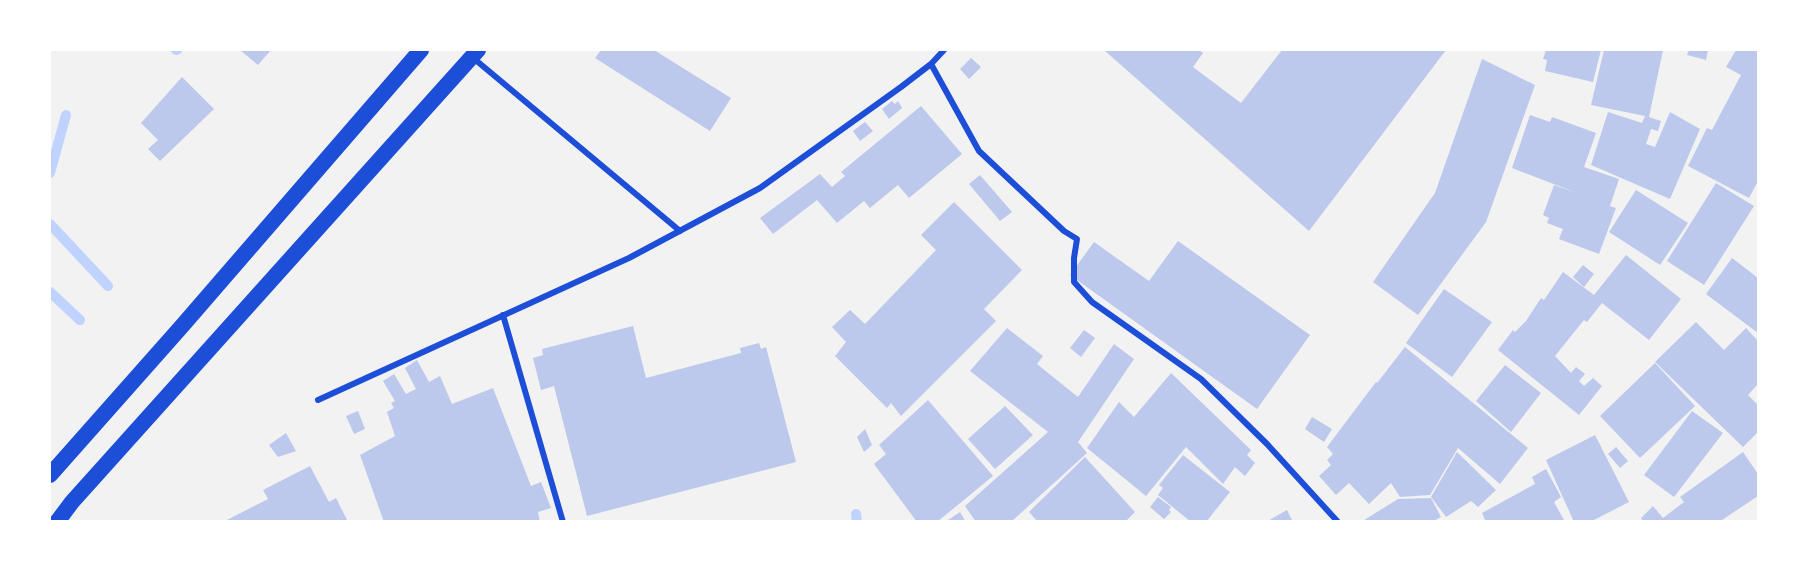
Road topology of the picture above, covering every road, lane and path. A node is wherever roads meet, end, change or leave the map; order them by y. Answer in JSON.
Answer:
{"nodes":[{"id":1,"x":421,"y":50,"type":"edge"},
{"id":2,"x":944,"y":50,"type":"edge"},
{"id":3,"x":475,"y":53,"type":"edge"},
{"id":4,"x":931,"y":64,"type":"junction"},
{"id":5,"x":680,"y":231,"type":"junction"},
{"id":6,"x":503,"y":315,"type":"junction"},
{"id":7,"x":318,"y":399,"type":"dead end"},
{"id":8,"x":50,"y":475,"type":"edge"},
{"id":9,"x":57,"y":522,"type":"edge"},
{"id":10,"x":563,"y":522,"type":"edge"},
{"id":11,"x":1338,"y":522,"type":"edge"}],
"edges":[{"from":1,"to":8,"type":"highway"},
{"from":2,"to":4,"type":"street"},
{"from":3,"to":5,"type":"street"},
{"from":3,"to":9,"type":"highway"},
{"from":4,"to":5,"type":"street"},
{"from":4,"to":11,"type":"street"},
{"from":5,"to":6,"type":"street"},
{"from":6,"to":7,"type":"street"},
{"from":6,"to":10,"type":"street"}]}
